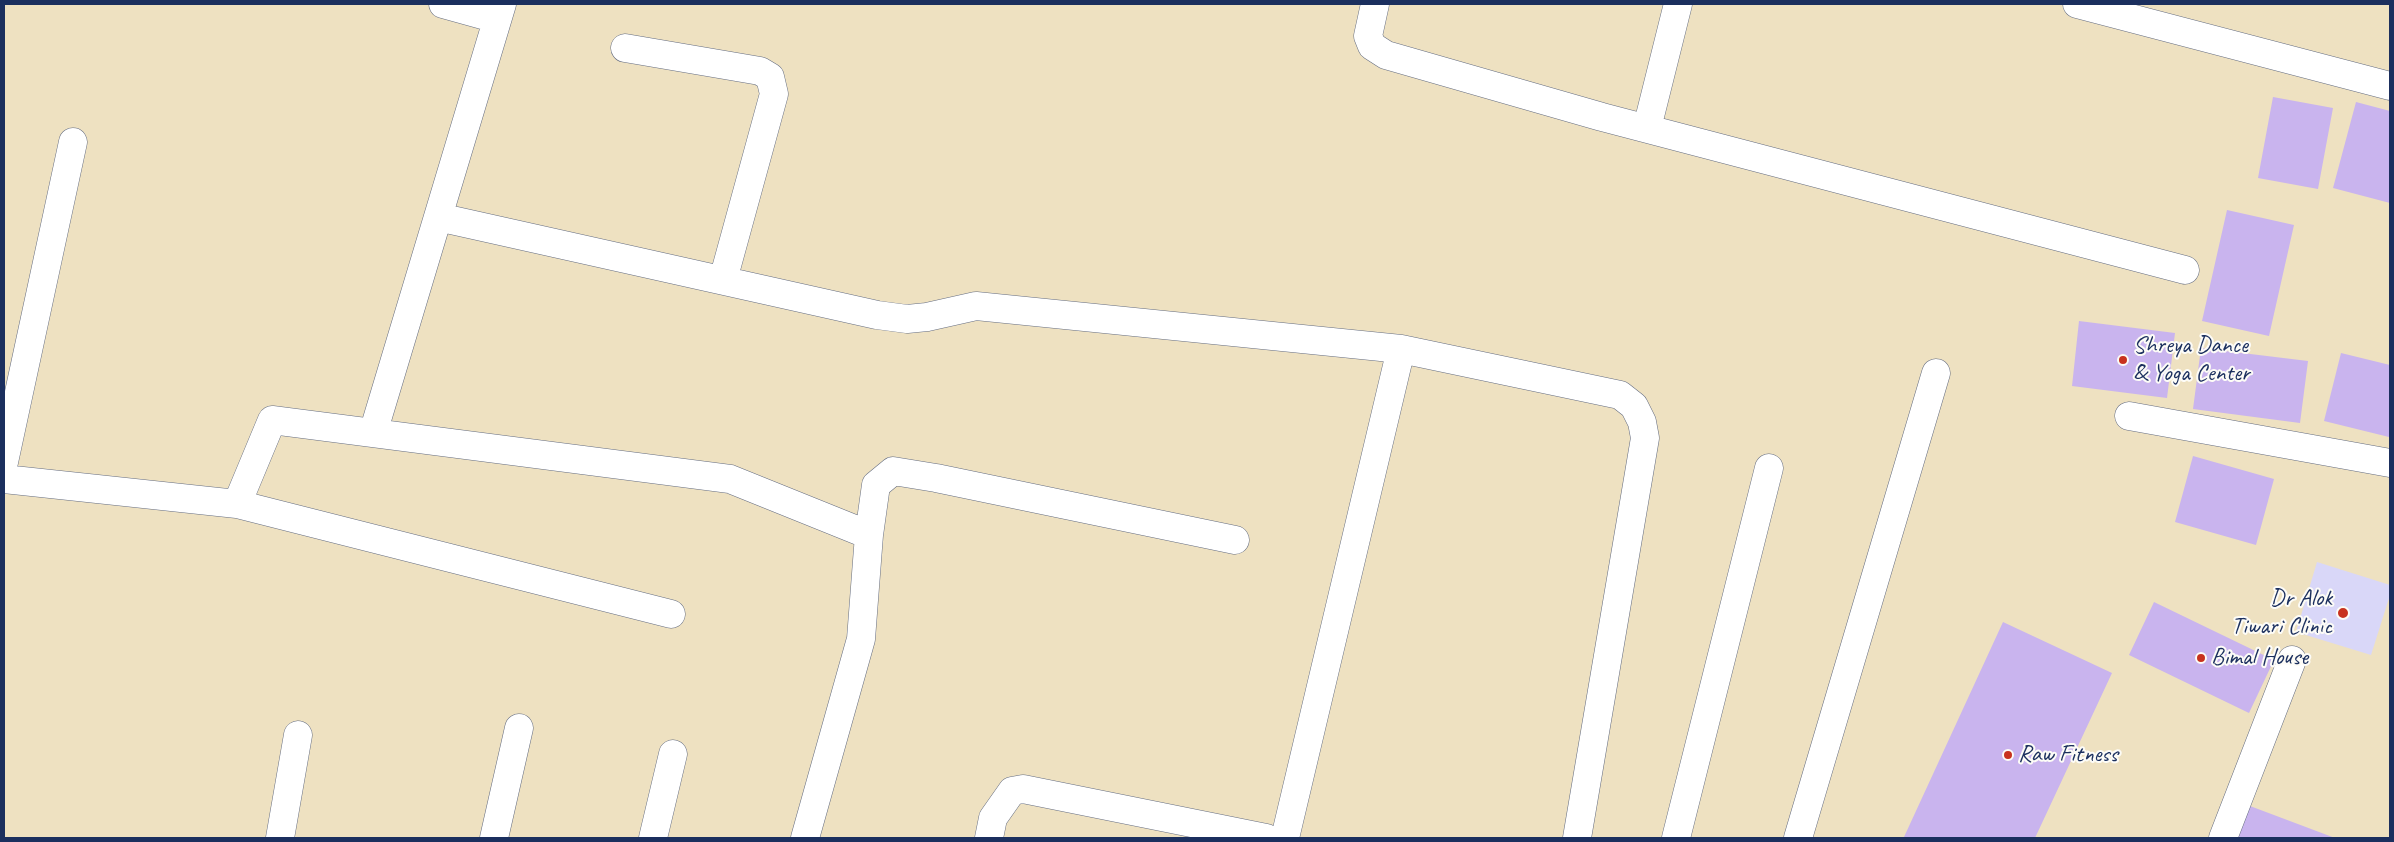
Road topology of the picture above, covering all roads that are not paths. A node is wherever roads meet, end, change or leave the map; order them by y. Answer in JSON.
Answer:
{"nodes":[{"id":1,"x":443,"y":4,"type":"edge"},
{"id":2,"x":1375,"y":4,"type":"edge"},
{"id":3,"x":1678,"y":4,"type":"edge"},
{"id":4,"x":2077,"y":4,"type":"edge"},
{"id":5,"x":499,"y":12,"type":"edge"},
{"id":6,"x":625,"y":48,"type":"dead end"},
{"id":7,"x":2390,"y":86,"type":"edge"},
{"id":8,"x":1647,"y":128,"type":"junction"},
{"id":9,"x":73,"y":142,"type":"dead end"},
{"id":10,"x":438,"y":217,"type":"junction"},
{"id":11,"x":2185,"y":270,"type":"dead end"},
{"id":12,"x":722,"y":280,"type":"junction"},
{"id":13,"x":1401,"y":350,"type":"junction"},
{"id":14,"x":1936,"y":373,"type":"dead end"},
{"id":15,"x":2129,"y":416,"type":"dead end"},
{"id":16,"x":373,"y":433,"type":"junction"},
{"id":17,"x":4,"y":462,"type":"edge"},
{"id":18,"x":2390,"y":463,"type":"edge"},
{"id":19,"x":1769,"y":468,"type":"dead end"},
{"id":20,"x":4,"y":479,"type":"edge"},
{"id":21,"x":237,"y":504,"type":"junction"},
{"id":22,"x":868,"y":535,"type":"junction"},
{"id":23,"x":1235,"y":540,"type":"dead end"},
{"id":24,"x":671,"y":614,"type":"dead end"},
{"id":25,"x":2292,"y":660,"type":"dead end"},
{"id":26,"x":519,"y":728,"type":"dead end"},
{"id":27,"x":298,"y":735,"type":"dead end"},
{"id":28,"x":673,"y":754,"type":"dead end"},
{"id":29,"x":280,"y":838,"type":"edge"},
{"id":30,"x":494,"y":838,"type":"edge"},
{"id":31,"x":653,"y":838,"type":"edge"},
{"id":32,"x":805,"y":838,"type":"edge"},
{"id":33,"x":990,"y":838,"type":"edge"},
{"id":34,"x":1266,"y":838,"type":"edge"},
{"id":35,"x":1285,"y":838,"type":"edge"},
{"id":36,"x":1577,"y":838,"type":"edge"},
{"id":37,"x":1676,"y":838,"type":"edge"},
{"id":38,"x":1798,"y":838,"type":"edge"},
{"id":39,"x":2223,"y":838,"type":"edge"}],
"edges":[{"from":1,"to":5,"type":"street"},
{"from":2,"to":8,"type":"street"},
{"from":3,"to":8,"type":"street"},
{"from":4,"to":7,"type":"street"},
{"from":5,"to":10,"type":"street"},
{"from":6,"to":12,"type":"street"},
{"from":8,"to":11,"type":"street"},
{"from":9,"to":17,"type":"street"},
{"from":10,"to":12,"type":"street"},
{"from":10,"to":16,"type":"street"},
{"from":12,"to":13,"type":"street"},
{"from":13,"to":35,"type":"street"},
{"from":13,"to":36,"type":"street"},
{"from":14,"to":38,"type":"street"},
{"from":15,"to":18,"type":"street"},
{"from":16,"to":21,"type":"street"},
{"from":16,"to":22,"type":"street"},
{"from":19,"to":37,"type":"street"},
{"from":20,"to":21,"type":"street"},
{"from":21,"to":24,"type":"street"},
{"from":22,"to":23,"type":"street"},
{"from":22,"to":32,"type":"street"},
{"from":25,"to":39,"type":"street"},
{"from":26,"to":30,"type":"street"},
{"from":27,"to":29,"type":"street"},
{"from":28,"to":31,"type":"street"},
{"from":33,"to":34,"type":"street"}]}
